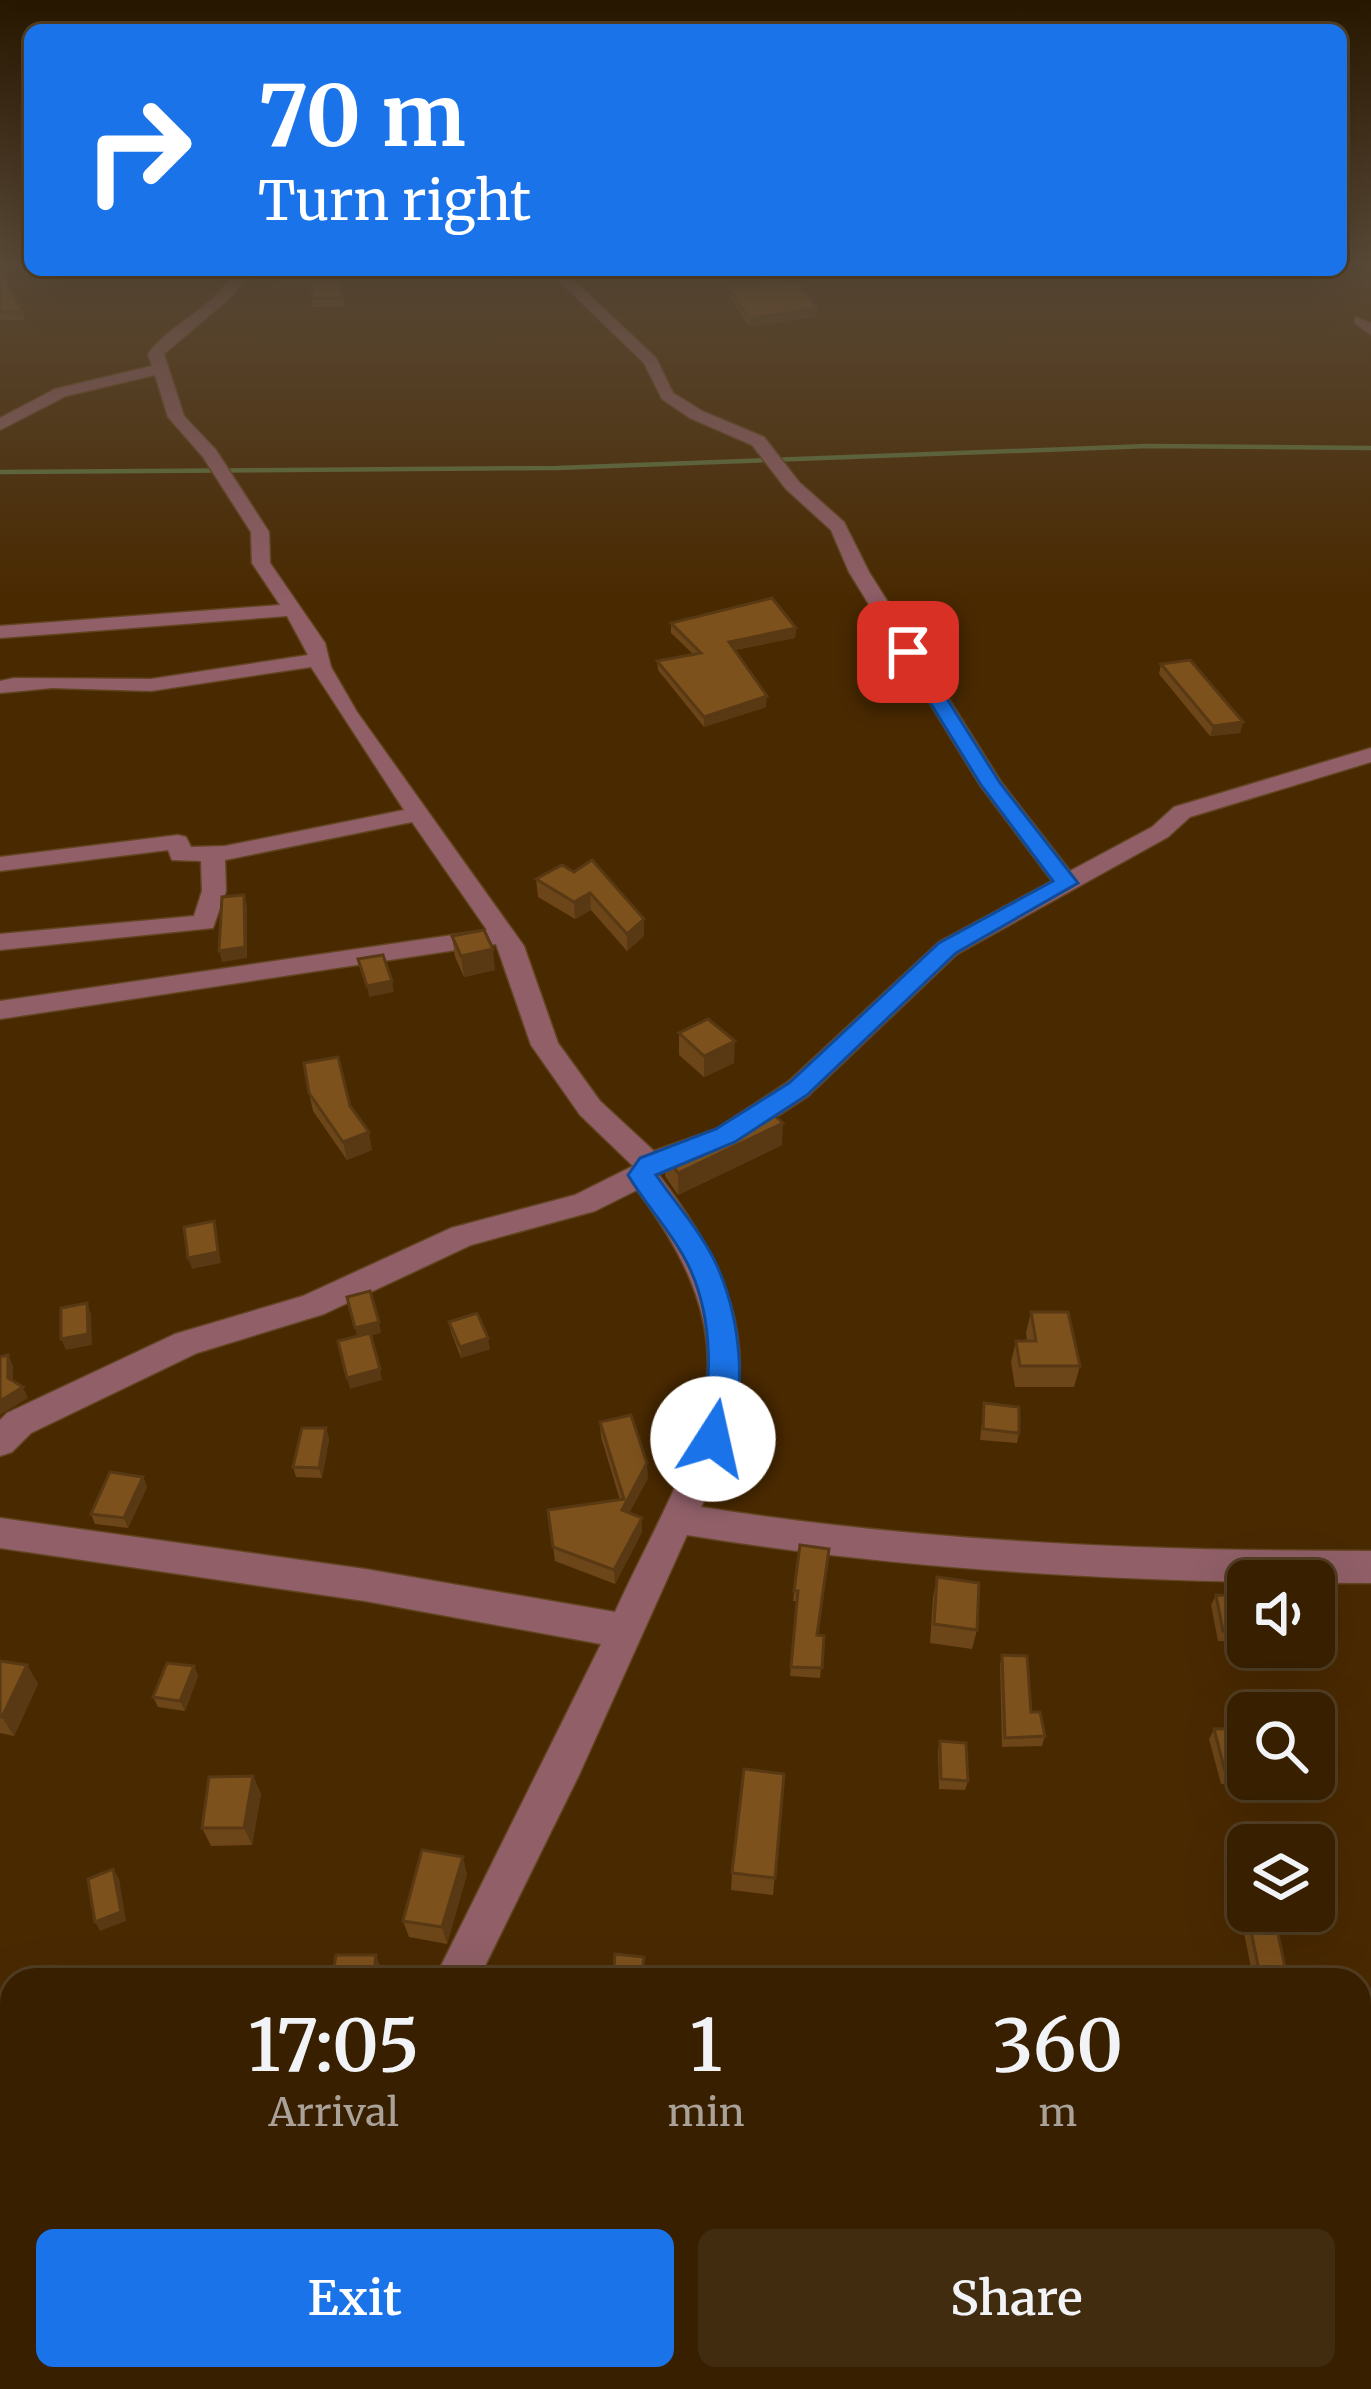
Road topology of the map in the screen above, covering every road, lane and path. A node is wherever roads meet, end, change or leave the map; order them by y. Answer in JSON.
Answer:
{"nodes":[{"id":1,"x":128,"y":376,"type":"edge"},
{"id":2,"x":162,"y":376,"type":"edge"},
{"id":3,"x":660,"y":376,"type":"edge"},
{"id":4,"x":0,"y":425,"type":"edge"},
{"id":5,"x":292,"y":610,"type":"junction"},
{"id":6,"x":0,"y":632,"type":"edge"},
{"id":7,"x":319,"y":658,"type":"junction"},
{"id":8,"x":0,"y":687,"type":"edge"},
{"id":9,"x":1371,"y":755,"type":"edge"},
{"id":10,"x":419,"y":814,"type":"junction"},
{"id":11,"x":214,"y":854,"type":"junction"},
{"id":12,"x":0,"y":864,"type":"edge"},
{"id":13,"x":1066,"y":883,"type":"junction"},
{"id":14,"x":504,"y":935,"type":"junction"},
{"id":15,"x":0,"y":941,"type":"edge"},
{"id":16,"x":0,"y":1010,"type":"edge"},
{"id":17,"x":645,"y":1170,"type":"junction"},
{"id":18,"x":0,"y":1442,"type":"edge"},
{"id":19,"x":676,"y":1519,"type":"junction"},
{"id":20,"x":0,"y":1532,"type":"edge"},
{"id":21,"x":1371,"y":1567,"type":"edge"},
{"id":22,"x":625,"y":1631,"type":"junction"},
{"id":23,"x":461,"y":1968,"type":"edge"}],
"edges":[{"from":1,"to":4,"type":"street"},
{"from":2,"to":5,"type":"street"},
{"from":3,"to":13,"type":"street"},
{"from":5,"to":6,"type":"street"},
{"from":5,"to":7,"type":"street"},
{"from":7,"to":8,"type":"street"},
{"from":7,"to":10,"type":"street"},
{"from":9,"to":13,"type":"street"},
{"from":10,"to":11,"type":"street"},
{"from":10,"to":14,"type":"street"},
{"from":11,"to":12,"type":"street"},
{"from":11,"to":15,"type":"street"},
{"from":13,"to":17,"type":"street"},
{"from":14,"to":16,"type":"street"},
{"from":14,"to":17,"type":"street"},
{"from":17,"to":18,"type":"street"},
{"from":17,"to":19,"type":"street"},
{"from":19,"to":21,"type":"street"},
{"from":19,"to":22,"type":"street"},
{"from":20,"to":22,"type":"street"},
{"from":22,"to":23,"type":"street"}]}
